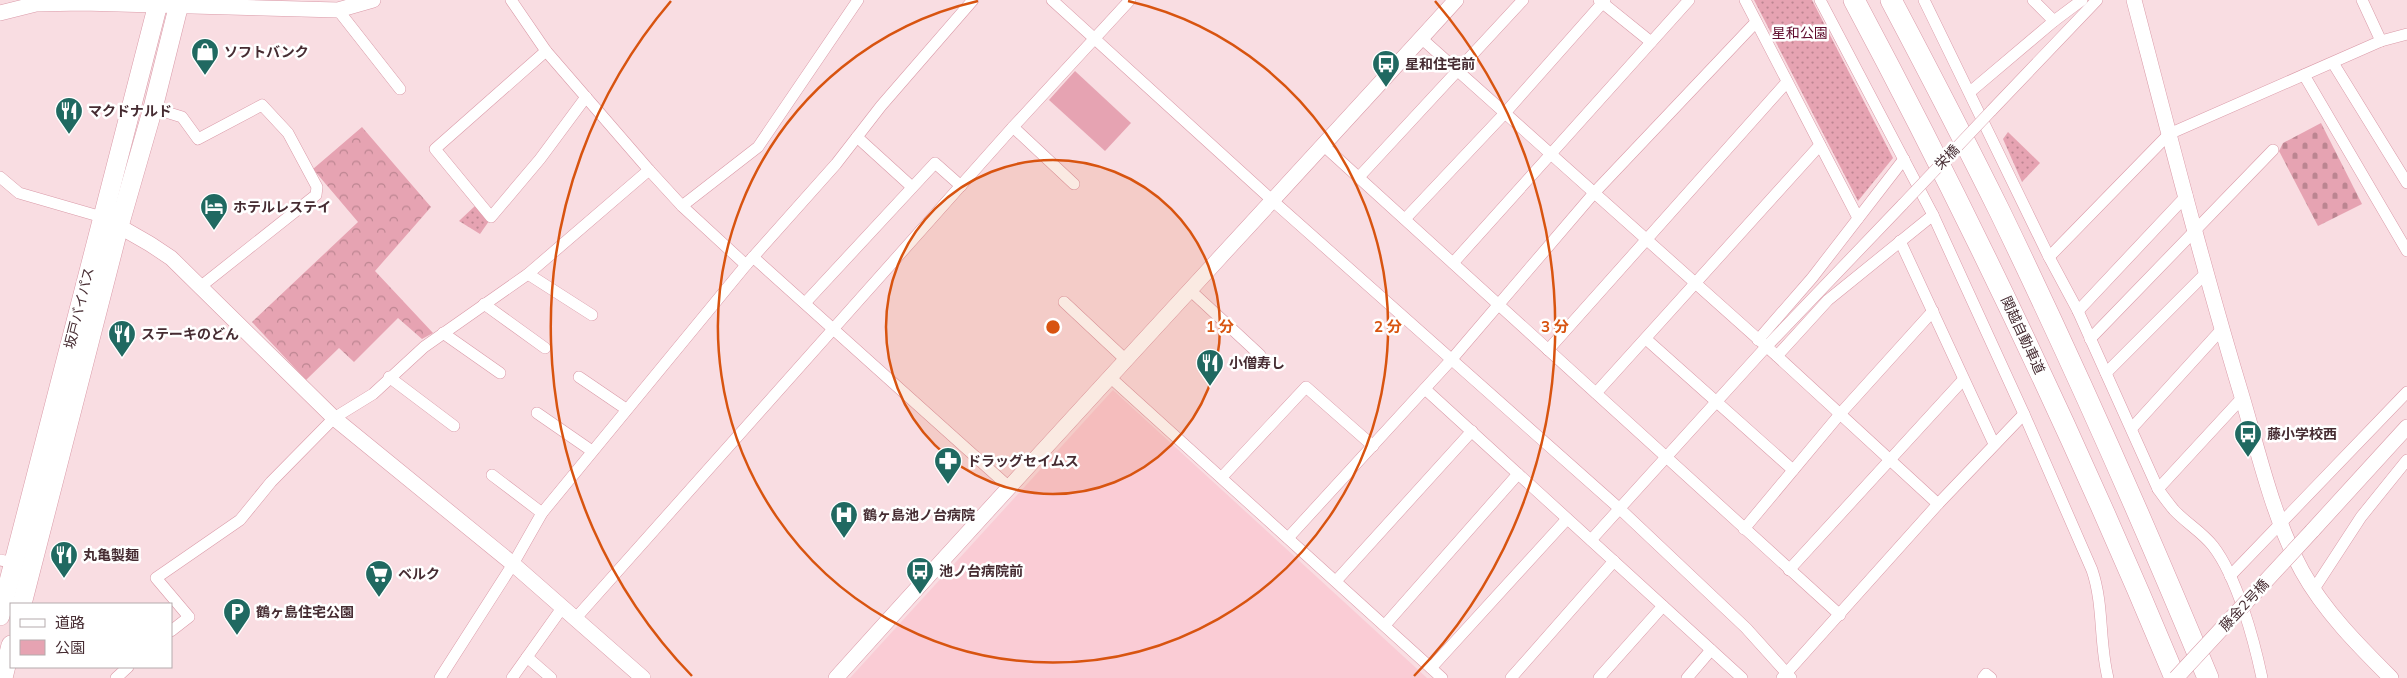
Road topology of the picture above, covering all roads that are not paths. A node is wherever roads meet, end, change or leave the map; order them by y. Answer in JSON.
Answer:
{"nodes":[{"id":1,"x":373,"y":0,"type":"edge"},
{"id":2,"x":511,"y":0,"type":"edge"},
{"id":3,"x":858,"y":0,"type":"edge"},
{"id":4,"x":974,"y":0,"type":"edge"},
{"id":5,"x":1052,"y":0,"type":"edge"},
{"id":6,"x":1130,"y":0,"type":"edge"},
{"id":7,"x":1456,"y":0,"type":"edge"},
{"id":8,"x":1523,"y":0,"type":"edge"},
{"id":9,"x":1689,"y":0,"type":"edge"},
{"id":10,"x":1745,"y":0,"type":"edge"},
{"id":11,"x":1820,"y":0,"type":"edge"},
{"id":12,"x":1854,"y":0,"type":"edge"},
{"id":13,"x":1891,"y":0,"type":"edge"},
{"id":14,"x":1924,"y":0,"type":"edge"},
{"id":15,"x":2033,"y":0,"type":"edge"},
{"id":16,"x":2082,"y":0,"type":"edge"},
{"id":17,"x":2097,"y":0,"type":"edge"},
{"id":18,"x":2134,"y":0,"type":"edge"},
{"id":19,"x":2362,"y":0,"type":"edge"},
{"id":20,"x":1602,"y":1,"type":"edge"},
{"id":21,"x":82,"y":2,"type":"edge"},
{"id":22,"x":158,"y":3,"type":"edge"},
{"id":23,"x":180,"y":3,"type":"edge"},
{"id":24,"x":275,"y":4,"type":"edge"},
{"id":25,"x":306,"y":5,"type":"edge"},
{"id":26,"x":338,"y":10,"type":"junction"},
{"id":27,"x":0,"y":13,"type":"edge"},
{"id":28,"x":2054,"y":21,"type":"junction"},
{"id":29,"x":1756,"y":22,"type":"junction"},
{"id":30,"x":2407,"y":34,"type":"edge"},
{"id":31,"x":1422,"y":38,"type":"junction"},
{"id":32,"x":1094,"y":39,"type":"junction"},
{"id":33,"x":2381,"y":41,"type":"junction"},
{"id":34,"x":1651,"y":42,"type":"junction"},
{"id":35,"x":546,"y":51,"type":"junction"},
{"id":36,"x":2333,"y":63,"type":"junction"},
{"id":37,"x":1458,"y":71,"type":"junction"},
{"id":38,"x":2304,"y":75,"type":"junction"},
{"id":39,"x":1787,"y":82,"type":"junction"},
{"id":40,"x":400,"y":89,"type":"dead end"},
{"id":41,"x":1970,"y":92,"type":"junction"},
{"id":42,"x":586,"y":97,"type":"junction"},
{"id":43,"x":153,"y":108,"type":"junction"},
{"id":44,"x":1505,"y":113,"type":"junction"},
{"id":45,"x":1013,"y":127,"type":"junction"},
{"id":46,"x":2168,"y":134,"type":"junction"},
{"id":47,"x":857,"y":137,"type":"junction"},
{"id":48,"x":1820,"y":145,"type":"junction"},
{"id":49,"x":1324,"y":146,"type":"junction"},
{"id":50,"x":2273,"y":150,"type":"dead end"},
{"id":51,"x":1551,"y":154,"type":"junction"},
{"id":52,"x":1904,"y":158,"type":"junction"},
{"id":53,"x":649,"y":170,"type":"junction"},
{"id":54,"x":0,"y":177,"type":"edge"},
{"id":55,"x":1359,"y":177,"type":"junction"},
{"id":56,"x":2407,"y":183,"type":"edge"},
{"id":57,"x":1074,"y":184,"type":"dead end"},
{"id":58,"x":961,"y":186,"type":"junction"},
{"id":59,"x":912,"y":187,"type":"junction"},
{"id":60,"x":1594,"y":193,"type":"junction"},
{"id":61,"x":2187,"y":195,"type":"junction"},
{"id":62,"x":1273,"y":201,"type":"junction"},
{"id":63,"x":682,"y":206,"type":"junction"},
{"id":64,"x":1933,"y":215,"type":"junction"},
{"id":65,"x":102,"y":217,"type":"junction"},
{"id":66,"x":1858,"y":218,"type":"junction"},
{"id":67,"x":1405,"y":219,"type":"junction"},
{"id":68,"x":119,"y":226,"type":"junction"},
{"id":69,"x":2196,"y":231,"type":"junction"},
{"id":70,"x":1646,"y":239,"type":"junction"},
{"id":71,"x":1900,"y":241,"type":"junction"},
{"id":72,"x":2407,"y":252,"type":"edge"},
{"id":73,"x":2049,"y":257,"type":"junction"},
{"id":74,"x":749,"y":261,"type":"junction"},
{"id":75,"x":1453,"y":262,"type":"junction"},
{"id":76,"x":2207,"y":272,"type":"junction"},
{"id":77,"x":528,"y":274,"type":"junction"},
{"id":78,"x":1695,"y":283,"type":"junction"},
{"id":79,"x":200,"y":287,"type":"junction"},
{"id":80,"x":1191,"y":291,"type":"junction"},
{"id":81,"x":1064,"y":302,"type":"dead end"},
{"id":82,"x":805,"y":303,"type":"junction"},
{"id":83,"x":484,"y":304,"type":"junction"},
{"id":84,"x":1500,"y":306,"type":"junction"},
{"id":85,"x":1932,"y":311,"type":"junction"},
{"id":86,"x":2078,"y":311,"type":"junction"},
{"id":87,"x":592,"y":315,"type":"dead end"},
{"id":88,"x":834,"y":328,"type":"junction"},
{"id":89,"x":2221,"y":330,"type":"junction"},
{"id":90,"x":443,"y":333,"type":"junction"},
{"id":91,"x":1646,"y":339,"type":"junction"},
{"id":92,"x":2090,"y":339,"type":"junction"},
{"id":93,"x":1762,"y":343,"type":"junction"},
{"id":94,"x":545,"y":348,"type":"dead end"},
{"id":95,"x":1548,"y":350,"type":"junction"},
{"id":96,"x":1260,"y":355,"type":"dead end"},
{"id":97,"x":1777,"y":356,"type":"junction"},
{"id":98,"x":1452,"y":359,"type":"junction"},
{"id":99,"x":1127,"y":361,"type":"junction"},
{"id":100,"x":500,"y":373,"type":"dead end"},
{"id":101,"x":2106,"y":373,"type":"junction"},
{"id":102,"x":579,"y":376,"type":"dead end"},
{"id":103,"x":389,"y":378,"type":"junction"},
{"id":104,"x":1111,"y":378,"type":"junction"},
{"id":105,"x":1963,"y":380,"type":"junction"},
{"id":106,"x":1425,"y":389,"type":"junction"},
{"id":107,"x":2407,"y":392,"type":"edge"},
{"id":108,"x":1596,"y":393,"type":"junction"},
{"id":109,"x":2242,"y":398,"type":"junction"},
{"id":110,"x":1716,"y":402,"type":"junction"},
{"id":111,"x":626,"y":409,"type":"junction"},
{"id":112,"x":537,"y":414,"type":"dead end"},
{"id":113,"x":1840,"y":414,"type":"junction"},
{"id":114,"x":2024,"y":414,"type":"junction"},
{"id":115,"x":334,"y":418,"type":"junction"},
{"id":116,"x":454,"y":426,"type":"dead end"},
{"id":117,"x":2407,"y":427,"type":"edge"},
{"id":118,"x":2132,"y":428,"type":"junction"},
{"id":119,"x":1472,"y":431,"type":"junction"},
{"id":120,"x":1994,"y":444,"type":"junction"},
{"id":121,"x":1373,"y":446,"type":"junction"},
{"id":122,"x":592,"y":451,"type":"junction"},
{"id":123,"x":1666,"y":457,"type":"junction"},
{"id":124,"x":1890,"y":460,"type":"junction"},
{"id":125,"x":2407,"y":460,"type":"edge"},
{"id":126,"x":1793,"y":470,"type":"junction"},
{"id":127,"x":1518,"y":474,"type":"junction"},
{"id":128,"x":492,"y":475,"type":"dead end"},
{"id":129,"x":1222,"y":477,"type":"junction"},
{"id":130,"x":1008,"y":486,"type":"junction"},
{"id":131,"x":2158,"y":489,"type":"junction"},
{"id":132,"x":1938,"y":504,"type":"junction"},
{"id":133,"x":1620,"y":509,"type":"junction"},
{"id":134,"x":542,"y":513,"type":"junction"},
{"id":135,"x":1567,"y":519,"type":"junction"},
{"id":136,"x":2280,"y":525,"type":"junction"},
{"id":137,"x":1744,"y":529,"type":"junction"},
{"id":138,"x":1288,"y":538,"type":"junction"},
{"id":139,"x":1591,"y":540,"type":"junction"},
{"id":140,"x":1614,"y":561,"type":"junction"},
{"id":141,"x":7,"y":562,"type":"edge"},
{"id":142,"x":513,"y":564,"type":"junction"},
{"id":143,"x":1789,"y":570,"type":"junction"},
{"id":144,"x":2230,"y":576,"type":"junction"},
{"id":145,"x":1336,"y":581,"type":"junction"},
{"id":146,"x":2314,"y":589,"type":"junction"},
{"id":147,"x":22,"y":603,"type":"edge"},
{"id":148,"x":1663,"y":606,"type":"junction"},
{"id":149,"x":562,"y":608,"type":"junction"},
{"id":150,"x":1840,"y":615,"type":"junction"},
{"id":151,"x":0,"y":616,"type":"edge"},
{"id":152,"x":575,"y":619,"type":"junction"},
{"id":153,"x":1385,"y":625,"type":"junction"},
{"id":154,"x":172,"y":630,"type":"edge"},
{"id":155,"x":10,"y":650,"type":"edge"},
{"id":156,"x":1712,"y":650,"type":"junction"},
{"id":157,"x":527,"y":657,"type":"junction"},
{"id":158,"x":127,"y":668,"type":"edge"},
{"id":159,"x":1431,"y":668,"type":"junction"},
{"id":160,"x":444,"y":676,"type":"edge"},
{"id":161,"x":635,"y":676,"type":"edge"},
{"id":162,"x":1786,"y":676,"type":"edge"},
{"id":163,"x":3,"y":678,"type":"edge"},
{"id":164,"x":116,"y":678,"type":"edge"},
{"id":165,"x":512,"y":678,"type":"edge"},
{"id":166,"x":551,"y":678,"type":"edge"},
{"id":167,"x":836,"y":678,"type":"edge"},
{"id":168,"x":1442,"y":678,"type":"edge"},
{"id":169,"x":1511,"y":678,"type":"edge"},
{"id":170,"x":1599,"y":678,"type":"edge"},
{"id":171,"x":1687,"y":678,"type":"edge"},
{"id":172,"x":1742,"y":678,"type":"edge"},
{"id":173,"x":1983,"y":678,"type":"edge"},
{"id":174,"x":1991,"y":678,"type":"edge"},
{"id":175,"x":2108,"y":678,"type":"edge"},
{"id":176,"x":2175,"y":678,"type":"edge"},
{"id":177,"x":2208,"y":678,"type":"edge"},
{"id":178,"x":2262,"y":678,"type":"edge"},
{"id":179,"x":2391,"y":678,"type":"edge"}],
"edges":[{"from":1,"to":26,"type":"street"},
{"from":2,"to":35,"type":"street"},
{"from":3,"to":63,"type":"street"},
{"from":4,"to":47,"type":"street"},
{"from":5,"to":32,"type":"street"},
{"from":6,"to":32,"type":"street"},
{"from":7,"to":31,"type":"street"},
{"from":8,"to":37,"type":"street"},
{"from":9,"to":34,"type":"street"},
{"from":10,"to":29,"type":"street"},
{"from":11,"to":52,"type":"street"},
{"from":12,"to":176,"type":"highway","name":"関越自動車道"},
{"from":13,"to":177,"type":"highway"},
{"from":14,"to":41,"type":"street"},
{"from":15,"to":28,"type":"street"},
{"from":16,"to":28,"type":"street"},
{"from":17,"to":93,"type":"street","name":"栄橋","bridge":true},
{"from":18,"to":46,"type":"street"},
{"from":19,"to":33,"type":"street"},
{"from":20,"to":34,"type":"street"},
{"from":20,"to":44,"type":"street"},
{"from":21,"to":22,"type":"street"},
{"from":21,"to":27,"type":"street"},
{"from":22,"to":23,"type":"street"},
{"from":22,"to":65,"type":"highway","name":"坂戸バイパス"},
{"from":23,"to":24,"type":"street"},
{"from":23,"to":43,"type":"highway","name":"坂戸バイパス"},
{"from":24,"to":25,"type":"street"},
{"from":25,"to":26,"type":"street"},
{"from":26,"to":40,"type":"street"},
{"from":28,"to":41,"type":"street"},
{"from":29,"to":39,"type":"street"},
{"from":29,"to":60,"type":"street"},
{"from":30,"to":33,"type":"street"},
{"from":31,"to":37,"type":"street"},
{"from":31,"to":49,"type":"street"},
{"from":32,"to":45,"type":"street"},
{"from":32,"to":62,"type":"street"},
{"from":33,"to":36,"type":"street"},
{"from":34,"to":51,"type":"street"},
{"from":35,"to":42,"type":"street"},
{"from":35,"to":42,"type":"street"},
{"from":36,"to":38,"type":"street"},
{"from":36,"to":56,"type":"street"},
{"from":37,"to":44,"type":"street"},
{"from":37,"to":55,"type":"street"},
{"from":38,"to":46,"type":"street"},
{"from":38,"to":72,"type":"street"},
{"from":39,"to":48,"type":"street"},
{"from":39,"to":70,"type":"street"},
{"from":41,"to":73,"type":"street"},
{"from":42,"to":53,"type":"street"},
{"from":43,"to":68,"type":"highway","name":"坂戸バイパス"},
{"from":43,"to":79,"type":"street"},
{"from":44,"to":51,"type":"street"},
{"from":44,"to":67,"type":"street"},
{"from":45,"to":57,"type":"street"},
{"from":45,"to":58,"type":"street"},
{"from":46,"to":61,"type":"street"},
{"from":46,"to":73,"type":"street"},
{"from":47,"to":59,"type":"street"},
{"from":47,"to":74,"type":"street"},
{"from":48,"to":66,"type":"street"},
{"from":48,"to":78,"type":"street"},
{"from":49,"to":55,"type":"street"},
{"from":49,"to":62,"type":"street"},
{"from":50,"to":69,"type":"street"},
{"from":51,"to":60,"type":"street"},
{"from":51,"to":75,"type":"street"},
{"from":52,"to":64,"type":"street"},
{"from":52,"to":66,"type":"street"},
{"from":53,"to":63,"type":"street"},
{"from":53,"to":77,"type":"street"},
{"from":54,"to":65,"type":"street"},
{"from":55,"to":67,"type":"street"},
{"from":58,"to":59,"type":"street"},
{"from":58,"to":88,"type":"street"},
{"from":59,"to":82,"type":"street"},
{"from":60,"to":70,"type":"street"},
{"from":60,"to":84,"type":"street"},
{"from":61,"to":69,"type":"street"},
{"from":61,"to":86,"type":"street"},
{"from":62,"to":80,"type":"street"},
{"from":62,"to":98,"type":"street"},
{"from":63,"to":74,"type":"street"},
{"from":64,"to":71,"type":"street"},
{"from":64,"to":114,"type":"street"},
{"from":65,"to":68,"type":"street"},
{"from":65,"to":141,"type":"highway","name":"坂戸バイパス"},
{"from":66,"to":93,"type":"street"},
{"from":67,"to":75,"type":"street"},
{"from":68,"to":79,"type":"street"},
{"from":68,"to":147,"type":"highway","name":"坂戸バイパス"},
{"from":69,"to":76,"type":"street"},
{"from":69,"to":92,"type":"street"},
{"from":70,"to":78,"type":"street"},
{"from":70,"to":95,"type":"street"},
{"from":71,"to":85,"type":"street"},
{"from":71,"to":97,"type":"street"},
{"from":73,"to":86,"type":"street"},
{"from":74,"to":82,"type":"street"},
{"from":74,"to":111,"type":"street"},
{"from":75,"to":84,"type":"street"},
{"from":76,"to":89,"type":"street"},
{"from":76,"to":101,"type":"street"},
{"from":77,"to":83,"type":"street"},
{"from":77,"to":87,"type":"street"},
{"from":78,"to":91,"type":"street"},
{"from":78,"to":93,"type":"street"},
{"from":79,"to":115,"type":"street"},
{"from":80,"to":96,"type":"street"},
{"from":80,"to":99,"type":"street"},
{"from":81,"to":99,"type":"street"},
{"from":82,"to":88,"type":"street"},
{"from":83,"to":90,"type":"street"},
{"from":83,"to":94,"type":"street"},
{"from":84,"to":95,"type":"street"},
{"from":84,"to":98,"type":"street"},
{"from":85,"to":105,"type":"street"},
{"from":85,"to":113,"type":"street"},
{"from":86,"to":92,"type":"street"},
{"from":88,"to":130,"type":"street"},
{"from":88,"to":152,"type":"street"},
{"from":89,"to":109,"type":"street"},
{"from":89,"to":118,"type":"street"},
{"from":90,"to":100,"type":"street"},
{"from":90,"to":103,"type":"street"},
{"from":91,"to":108,"type":"street"},
{"from":91,"to":110,"type":"street"},
{"from":92,"to":101,"type":"street"},
{"from":93,"to":97,"type":"street"},
{"from":93,"to":110,"type":"street"},
{"from":95,"to":108,"type":"street"},
{"from":97,"to":113,"type":"street"},
{"from":98,"to":106,"type":"street"},
{"from":98,"to":133,"type":"street"},
{"from":99,"to":104,"type":"street"},
{"from":101,"to":118,"type":"street"},
{"from":102,"to":111,"type":"street"},
{"from":103,"to":115,"type":"street"},
{"from":103,"to":116,"type":"street"},
{"from":104,"to":129,"type":"street"},
{"from":104,"to":130,"type":"street"},
{"from":105,"to":120,"type":"street"},
{"from":105,"to":124,"type":"street"},
{"from":106,"to":119,"type":"street"},
{"from":106,"to":121,"type":"street"},
{"from":107,"to":136,"type":"street"},
{"from":108,"to":123,"type":"street"},
{"from":109,"to":131,"type":"street"},
{"from":109,"to":136,"type":"street"},
{"from":110,"to":123,"type":"street"},
{"from":110,"to":126,"type":"street"},
{"from":111,"to":122,"type":"street"},
{"from":112,"to":122,"type":"street"},
{"from":113,"to":124,"type":"street"},
{"from":113,"to":126,"type":"street"},
{"from":114,"to":120,"type":"street"},
{"from":114,"to":175,"type":"street"},
{"from":115,"to":142,"type":"street"},
{"from":115,"to":154,"type":"street"},
{"from":117,"to":176,"type":"street","name":"藤金2号橋","bridge":true},
{"from":118,"to":131,"type":"street"},
{"from":119,"to":127,"type":"street"},
{"from":119,"to":145,"type":"street"},
{"from":120,"to":132,"type":"street"},
{"from":121,"to":129,"type":"street"},
{"from":121,"to":138,"type":"street"},
{"from":122,"to":134,"type":"street"},
{"from":123,"to":133,"type":"street"},
{"from":123,"to":137,"type":"street"},
{"from":124,"to":132,"type":"street"},
{"from":124,"to":143,"type":"street"},
{"from":125,"to":146,"type":"street"},
{"from":126,"to":137,"type":"street"},
{"from":127,"to":135,"type":"street"},
{"from":127,"to":153,"type":"street"},
{"from":128,"to":134,"type":"street"},
{"from":129,"to":138,"type":"street"},
{"from":130,"to":167,"type":"street"},
{"from":131,"to":144,"type":"street"},
{"from":132,"to":150,"type":"street"},
{"from":133,"to":139,"type":"street"},
{"from":133,"to":162,"type":"street"},
{"from":134,"to":142,"type":"street"},
{"from":135,"to":139,"type":"street"},
{"from":135,"to":159,"type":"street"},
{"from":136,"to":144,"type":"street"},
{"from":136,"to":146,"type":"street"},
{"from":137,"to":143,"type":"street"},
{"from":138,"to":145,"type":"street"},
{"from":139,"to":140,"type":"street"},
{"from":140,"to":148,"type":"street"},
{"from":140,"to":169,"type":"street"},
{"from":141,"to":151,"type":"highway","name":"坂戸バイパス"},
{"from":142,"to":149,"type":"street"},
{"from":142,"to":160,"type":"street"},
{"from":143,"to":150,"type":"street"},
{"from":144,"to":178,"type":"street"},
{"from":145,"to":153,"type":"street"},
{"from":146,"to":179,"type":"street"},
{"from":148,"to":156,"type":"street"},
{"from":148,"to":170,"type":"street"},
{"from":149,"to":152,"type":"street"},
{"from":149,"to":157,"type":"street"},
{"from":150,"to":162,"type":"street"},
{"from":152,"to":161,"type":"street"},
{"from":153,"to":159,"type":"street"},
{"from":155,"to":163,"type":"highway"},
{"from":156,"to":171,"type":"street"},
{"from":156,"to":172,"type":"street"},
{"from":157,"to":165,"type":"street"},
{"from":157,"to":166,"type":"street"},
{"from":158,"to":164,"type":"street"},
{"from":159,"to":168,"type":"street"},
{"from":173,"to":174,"type":"street"}]}
